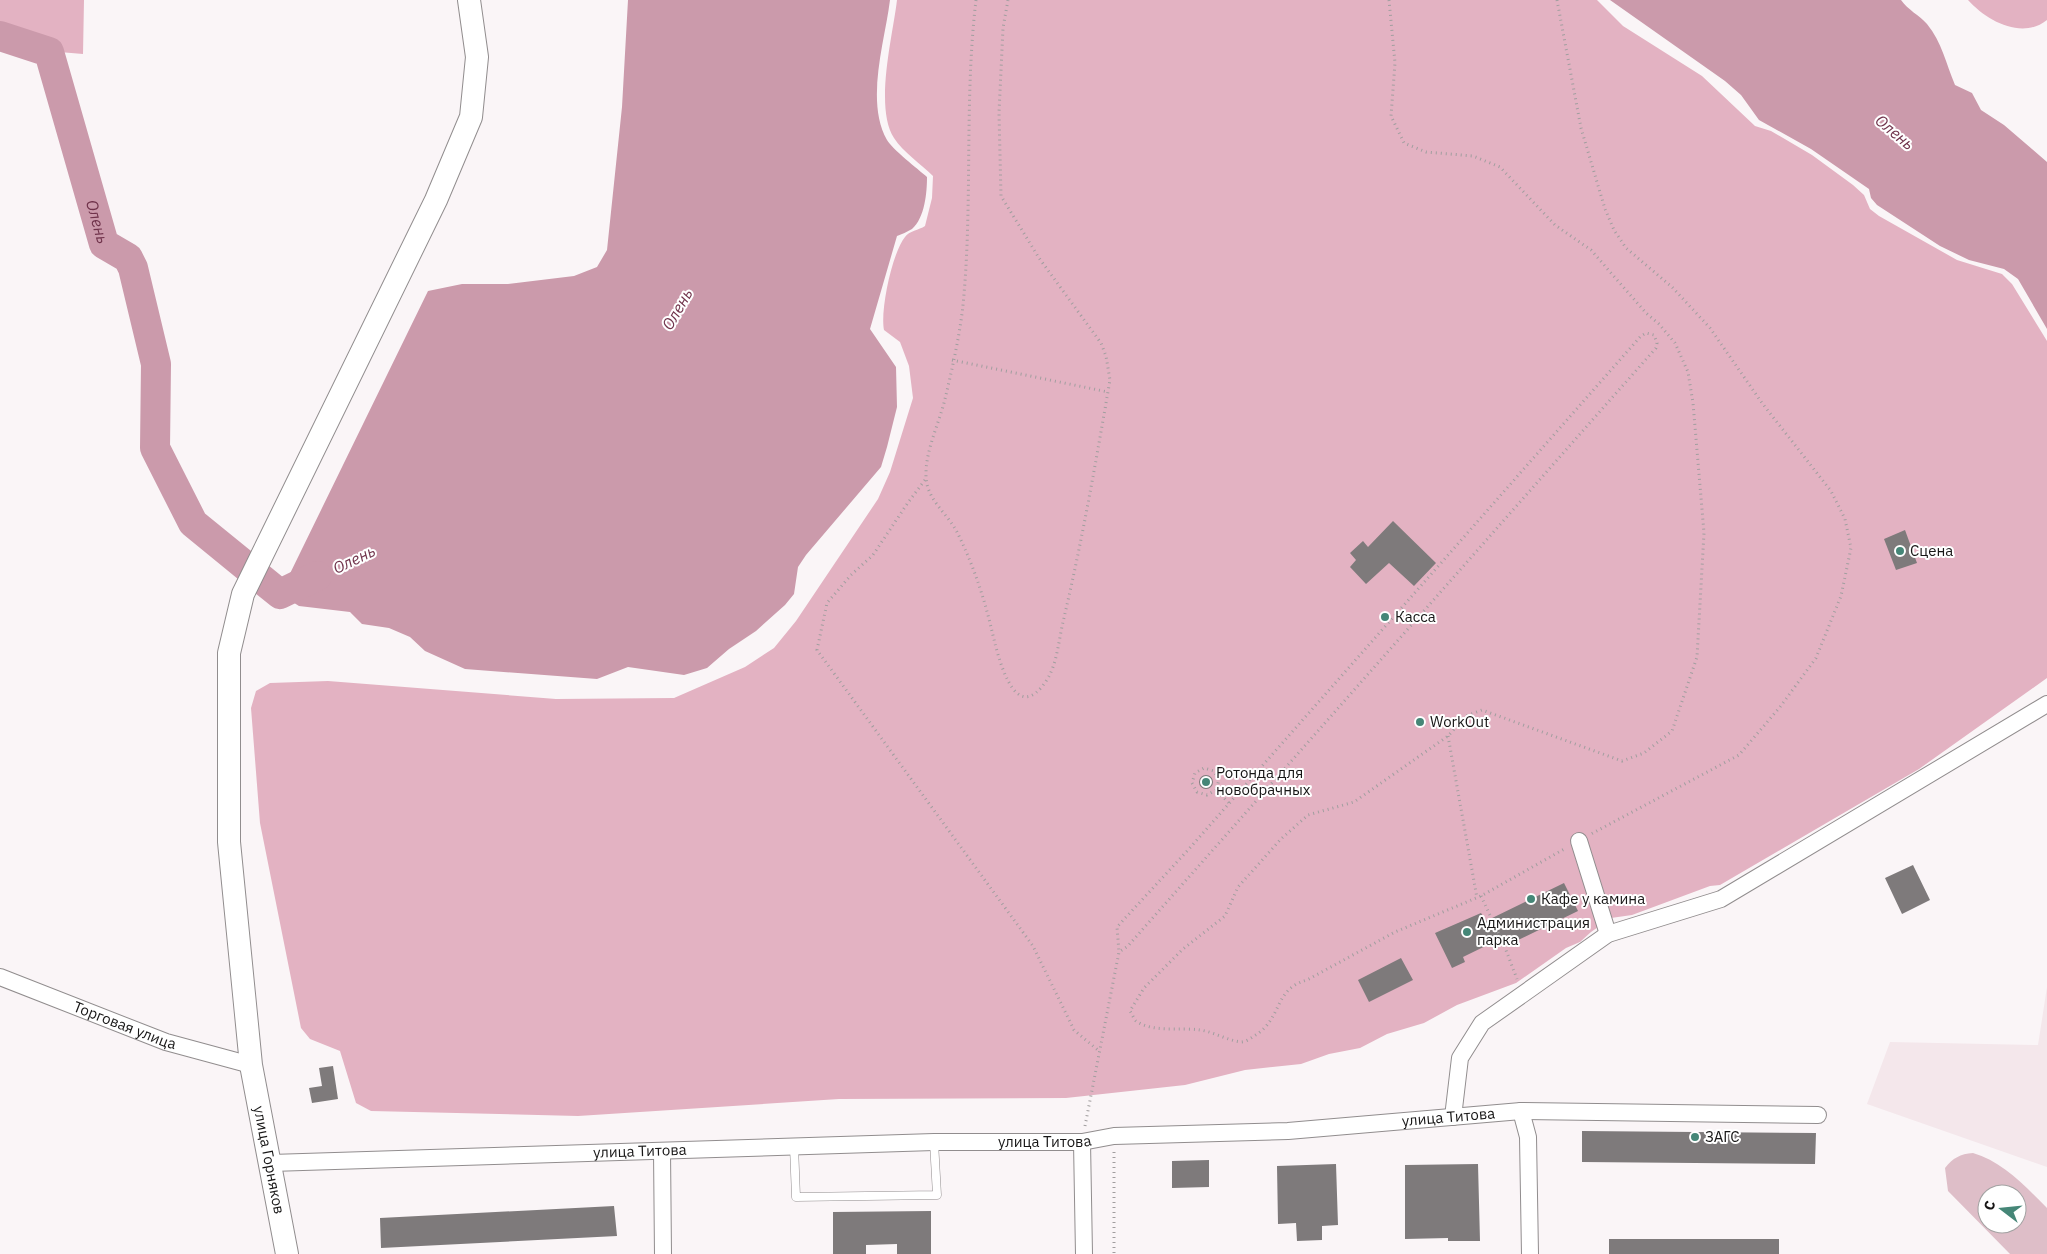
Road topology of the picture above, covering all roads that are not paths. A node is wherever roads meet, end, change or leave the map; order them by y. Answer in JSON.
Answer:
{"nodes":[{"id":1,"x":469,"y":0,"type":"edge"},
{"id":2,"x":2047,"y":704,"type":"edge"},
{"id":3,"x":1579,"y":841,"type":"road end"},
{"id":4,"x":1608,"y":934,"type":"junction"},
{"id":5,"x":0,"y":977,"type":"edge"},
{"id":6,"x":251,"y":1066,"type":"junction"},
{"id":7,"x":1521,"y":1111,"type":"junction"},
{"id":8,"x":1818,"y":1116,"type":"dead end"},
{"id":9,"x":1453,"y":1117,"type":"junction"},
{"id":10,"x":934,"y":1142,"type":"junction"},
{"id":11,"x":1082,"y":1142,"type":"junction"},
{"id":12,"x":794,"y":1146,"type":"junction"},
{"id":13,"x":662,"y":1152,"type":"junction"},
{"id":14,"x":270,"y":1163,"type":"junction"},
{"id":15,"x":288,"y":1254,"type":"edge"},
{"id":16,"x":663,"y":1254,"type":"edge"},
{"id":17,"x":1084,"y":1254,"type":"edge"},
{"id":18,"x":1530,"y":1254,"type":"edge"}],
"edges":[{"from":1,"to":6,"type":"main road","name":"улица Горняков"},
{"from":2,"to":4,"type":"street"},
{"from":3,"to":4,"type":"street"},
{"from":4,"to":9,"type":"street"},
{"from":5,"to":6,"type":"street","name":"Торговая улица"},
{"from":6,"to":14,"type":"main road","name":"улица Горняков"},
{"from":7,"to":8,"type":"street","name":"улица Титова"},
{"from":7,"to":9,"type":"street","name":"улица Титова"},
{"from":7,"to":18,"type":"street"},
{"from":9,"to":11,"type":"street","name":"улица Титова"},
{"from":10,"to":11,"type":"street","name":"улица Титова"},
{"from":10,"to":12,"type":"street","name":"улица Титова"},
{"from":10,"to":12,"type":"lane"},
{"from":11,"to":17,"type":"street"},
{"from":12,"to":13,"type":"street","name":"улица Титова"},
{"from":13,"to":14,"type":"street","name":"улица Титова"},
{"from":13,"to":16,"type":"street"},
{"from":14,"to":15,"type":"main road","name":"улица Горняков"}]}
